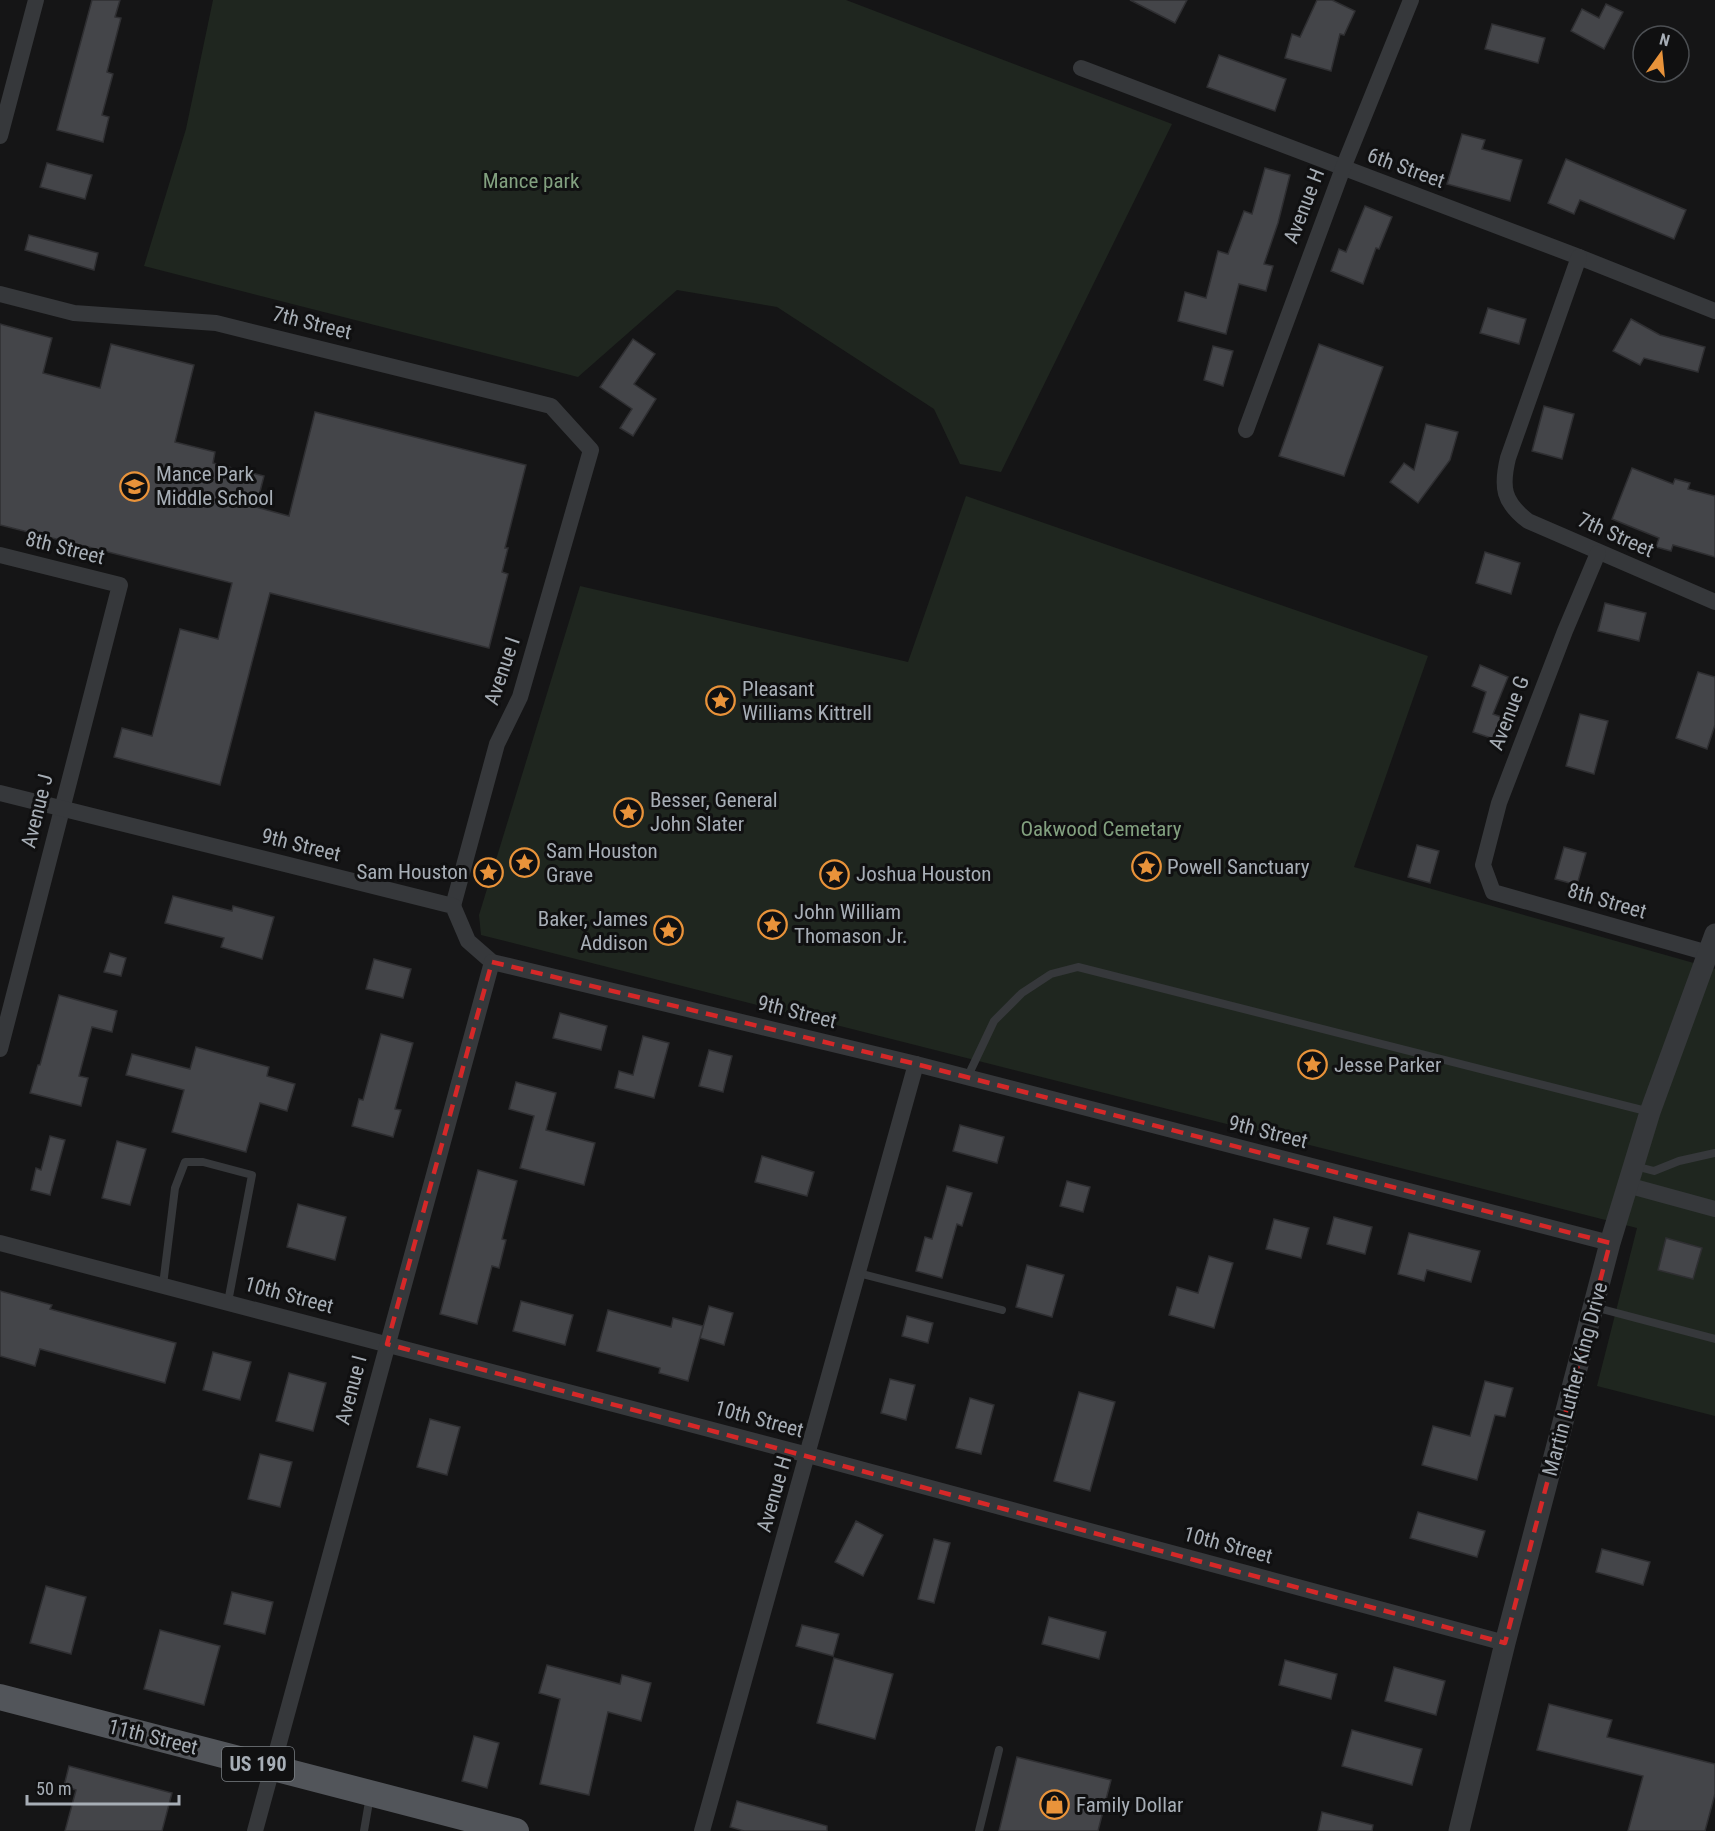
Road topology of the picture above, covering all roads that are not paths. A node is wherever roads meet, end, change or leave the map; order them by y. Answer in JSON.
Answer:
{"nodes":[{"id":1,"x":36,"y":0,"type":"edge"},
{"id":2,"x":1411,"y":0,"type":"edge"},
{"id":3,"x":1082,"y":68,"type":"dead end"},
{"id":4,"x":0,"y":136,"type":"edge"},
{"id":5,"x":1343,"y":168,"type":"junction"},
{"id":6,"x":1579,"y":257,"type":"junction"},
{"id":7,"x":0,"y":294,"type":"edge"},
{"id":8,"x":1715,"y":311,"type":"edge"},
{"id":9,"x":1246,"y":430,"type":"dead end"},
{"id":10,"x":591,"y":450,"type":"joint"},
{"id":11,"x":1598,"y":553,"type":"junction"},
{"id":12,"x":0,"y":555,"type":"edge"},
{"id":13,"x":120,"y":585,"type":"joint"},
{"id":14,"x":1715,"y":602,"type":"edge"},
{"id":15,"x":0,"y":793,"type":"edge"},
{"id":16,"x":61,"y":808,"type":"junction"},
{"id":17,"x":1493,"y":892,"type":"joint"},
{"id":18,"x":453,"y":906,"type":"junction"},
{"id":19,"x":1711,"y":944,"type":"edge"},
{"id":20,"x":492,"y":962,"type":"junction"},
{"id":21,"x":0,"y":1049,"type":"edge"},
{"id":22,"x":916,"y":1064,"type":"junction"},
{"id":23,"x":967,"y":1078,"type":"junction"},
{"id":24,"x":1650,"y":1112,"type":"junction"},
{"id":25,"x":1715,"y":1153,"type":"edge"},
{"id":26,"x":1630,"y":1175,"type":"junction"},
{"id":27,"x":1715,"y":1209,"type":"edge"},
{"id":28,"x":0,"y":1243,"type":"edge"},
{"id":29,"x":1610,"y":1243,"type":"junction"},
{"id":30,"x":858,"y":1273,"type":"junction"},
{"id":31,"x":163,"y":1285,"type":"junction"},
{"id":32,"x":228,"y":1302,"type":"junction"},
{"id":33,"x":1594,"y":1307,"type":"junction"},
{"id":34,"x":1002,"y":1310,"type":"dead end"},
{"id":35,"x":1715,"y":1339,"type":"edge"},
{"id":36,"x":387,"y":1344,"type":"junction"},
{"id":37,"x":808,"y":1455,"type":"junction"},
{"id":38,"x":1505,"y":1643,"type":"junction"},
{"id":39,"x":0,"y":1697,"type":"edge"},
{"id":40,"x":999,"y":1750,"type":"dead end"},
{"id":41,"x":272,"y":1767,"type":"junction"},
{"id":42,"x":370,"y":1793,"type":"junction"},
{"id":43,"x":255,"y":1831,"type":"edge"},
{"id":44,"x":364,"y":1831,"type":"edge"},
{"id":45,"x":516,"y":1831,"type":"edge"},
{"id":46,"x":702,"y":1831,"type":"edge"},
{"id":47,"x":979,"y":1831,"type":"edge"},
{"id":48,"x":1459,"y":1831,"type":"edge"}],
"edges":[{"from":1,"to":4,"type":"street"},
{"from":2,"to":5,"type":"street","name":"Avenue H"},
{"from":3,"to":5,"type":"street","name":"6th Street"},
{"from":5,"to":6,"type":"street","name":"6th Street"},
{"from":5,"to":9,"type":"street","name":"Avenue H"},
{"from":6,"to":8,"type":"street","name":"6th Street"},
{"from":6,"to":11,"type":"street","name":"7th Street"},
{"from":7,"to":10,"type":"street","name":"7th Street"},
{"from":10,"to":18,"type":"street","name":"Avenue I"},
{"from":11,"to":14,"type":"street","name":"7th Street"},
{"from":11,"to":17,"type":"street","name":"Avenue G"},
{"from":12,"to":13,"type":"street","name":"8th Street"},
{"from":13,"to":16,"type":"street","name":"Avenue J"},
{"from":15,"to":16,"type":"street","name":"9th Street"},
{"from":16,"to":18,"type":"street","name":"9th Street"},
{"from":16,"to":21,"type":"street","name":"Avenue J"},
{"from":17,"to":19,"type":"street","name":"8th Street"},
{"from":18,"to":20,"type":"street","name":"9th Street"},
{"from":19,"to":24,"type":"street","name":"Martin Luther King Drive"},
{"from":20,"to":22,"type":"street","name":"9th Street"},
{"from":20,"to":36,"type":"street","name":"Avenue I"},
{"from":22,"to":23,"type":"street","name":"9th Street"},
{"from":22,"to":30,"type":"street","name":"Avenue H"},
{"from":23,"to":24,"type":"lane"},
{"from":23,"to":29,"type":"street","name":"9th Street"},
{"from":24,"to":26,"type":"street","name":"Martin Luther King Drive"},
{"from":25,"to":26,"type":"lane"},
{"from":26,"to":27,"type":"street"},
{"from":26,"to":29,"type":"street","name":"Martin Luther King Drive"},
{"from":28,"to":31,"type":"street","name":"10th Street"},
{"from":29,"to":33,"type":"street","name":"Martin Luther King Drive"},
{"from":30,"to":34,"type":"lane"},
{"from":30,"to":37,"type":"street","name":"Avenue H"},
{"from":31,"to":32,"type":"street","name":"10th Street"},
{"from":31,"to":32,"type":"lane"},
{"from":32,"to":36,"type":"street","name":"10th Street"},
{"from":33,"to":35,"type":"lane"},
{"from":33,"to":38,"type":"street","name":"Martin Luther King Drive"},
{"from":36,"to":37,"type":"street","name":"10th Street"},
{"from":36,"to":41,"type":"street","name":"Avenue I"},
{"from":37,"to":38,"type":"street","name":"10th Street"},
{"from":37,"to":46,"type":"street","name":"Avenue H"},
{"from":38,"to":48,"type":"street","name":"Martin Luther King Drive"},
{"from":39,"to":41,"type":"main road","name":"11th Street","number":"US 190"},
{"from":40,"to":47,"type":"lane"},
{"from":41,"to":42,"type":"main road","name":"11th Street","number":"US 190"},
{"from":41,"to":43,"type":"street","name":"Avenue I"},
{"from":42,"to":44,"type":"lane"},
{"from":42,"to":45,"type":"main road","name":"11th Street","number":"US 190"}]}
